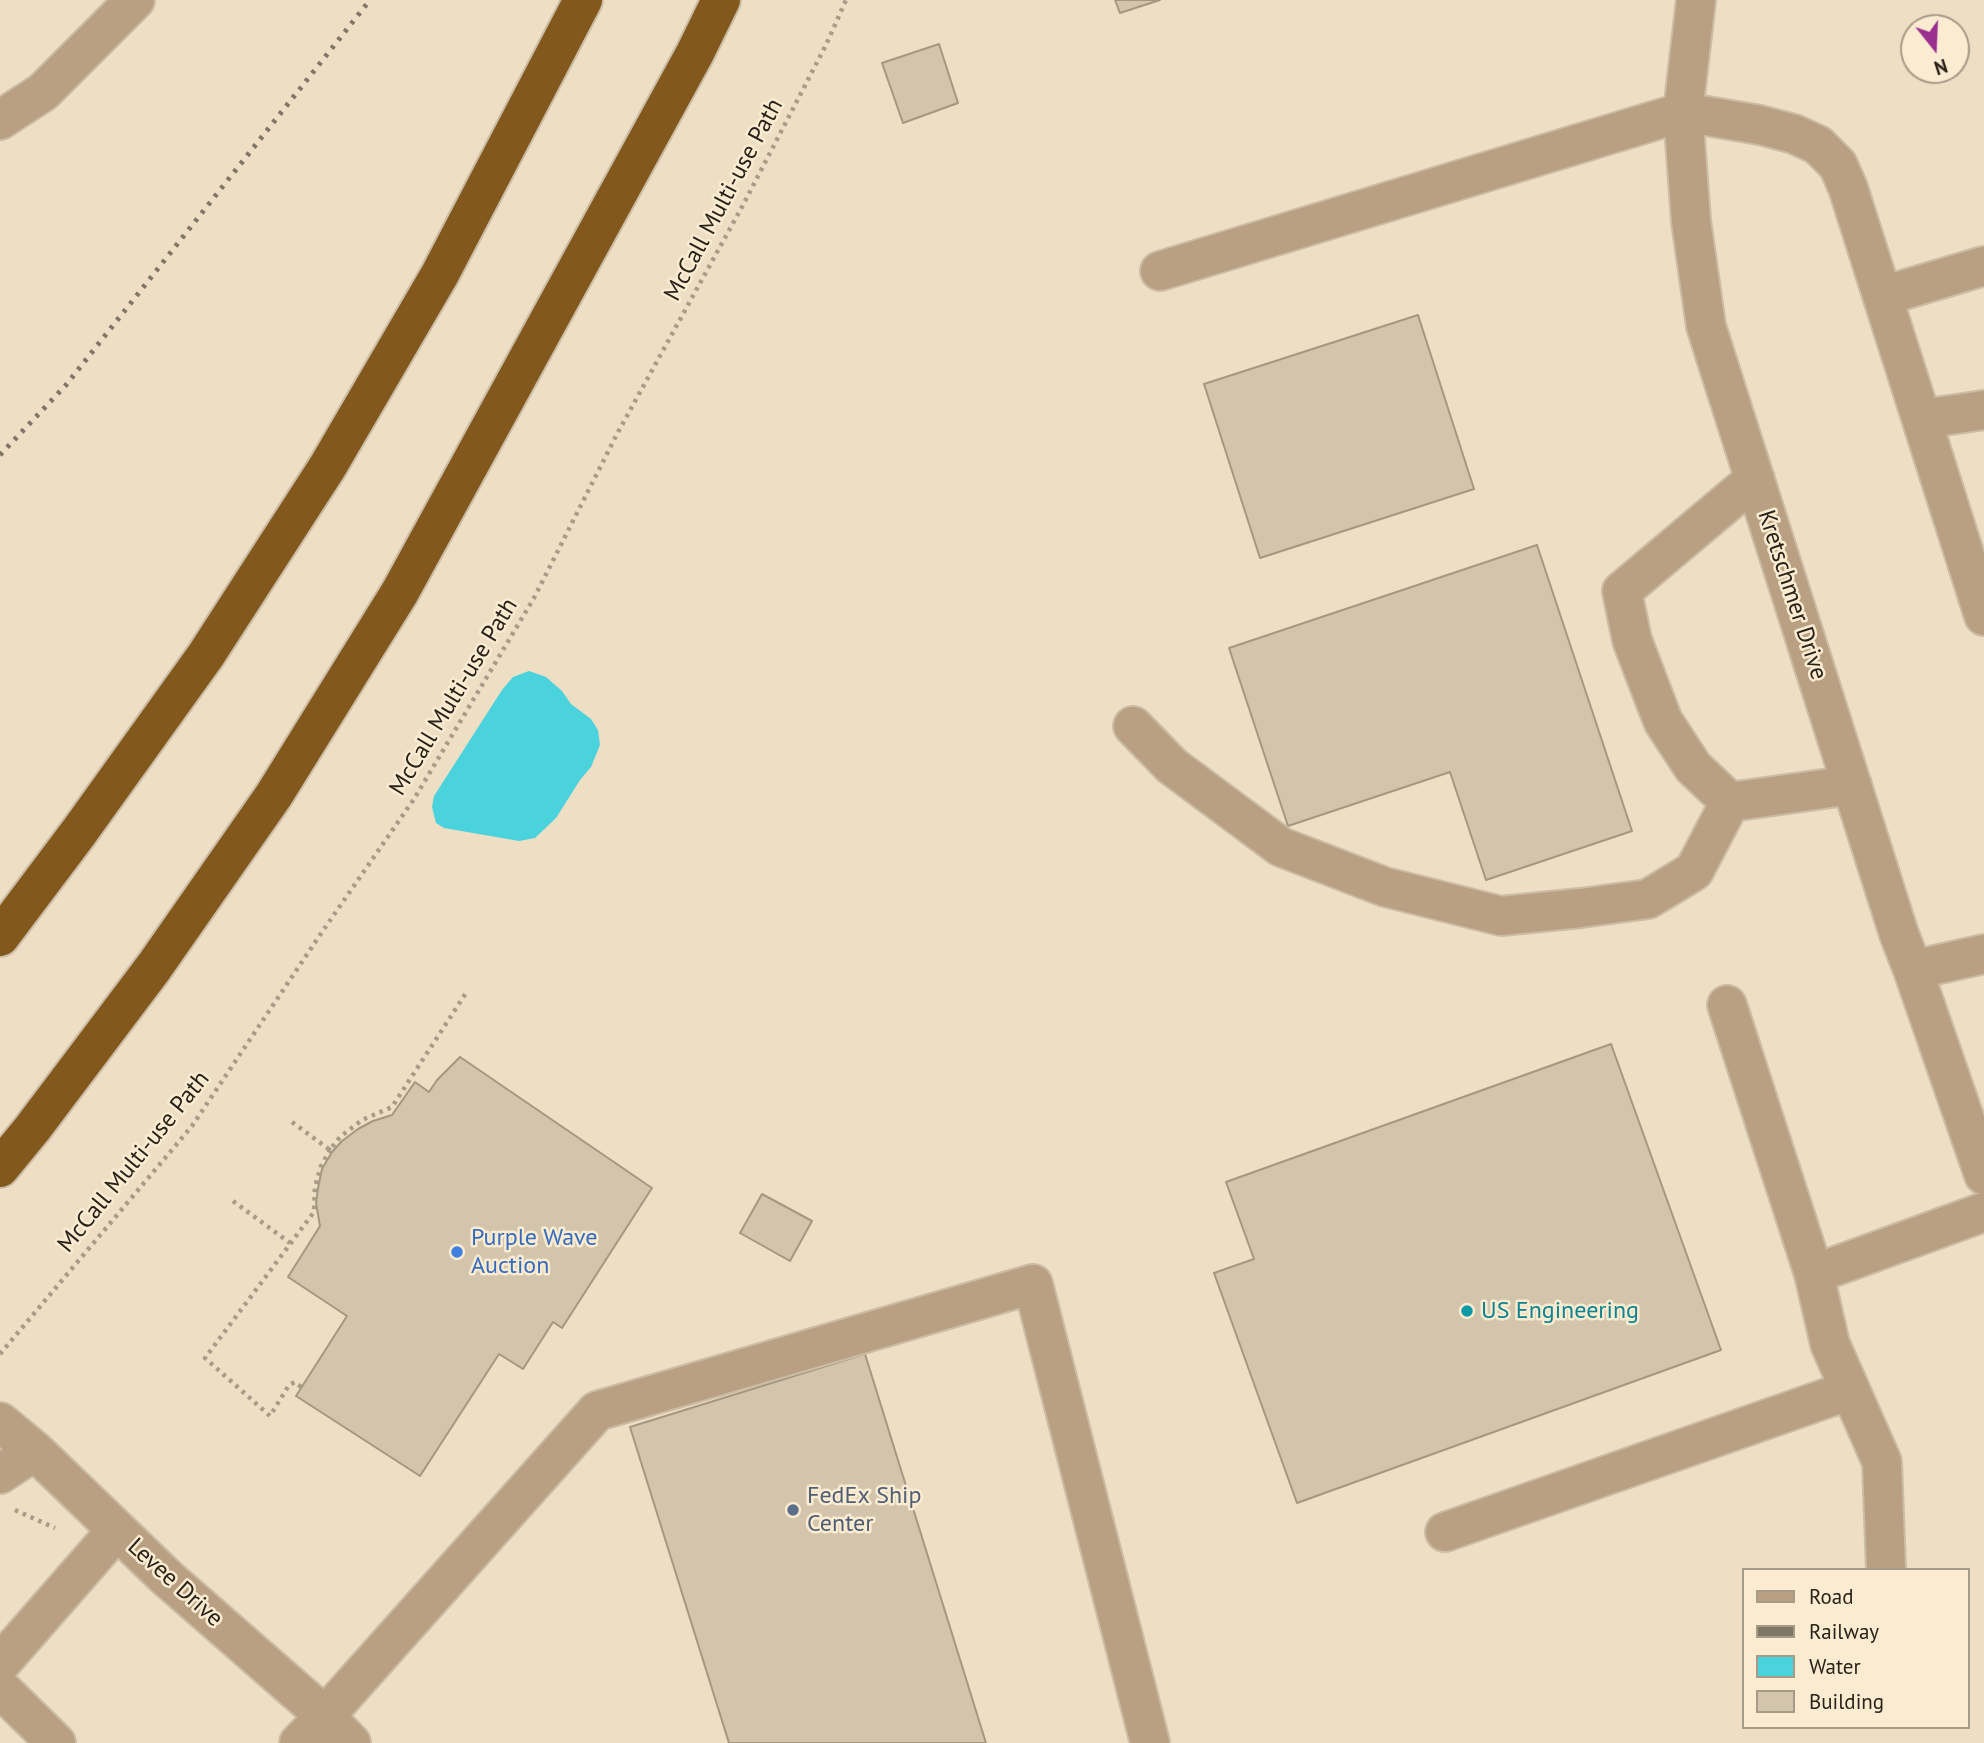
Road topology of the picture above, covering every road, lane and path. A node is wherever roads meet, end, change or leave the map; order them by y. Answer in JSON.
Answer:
{"nodes":[{"id":1,"x":135,"y":0,"type":"edge"},
{"id":2,"x":583,"y":0,"type":"edge"},
{"id":3,"x":722,"y":0,"type":"edge"},
{"id":4,"x":846,"y":0,"type":"edge"},
{"id":5,"x":1696,"y":0,"type":"edge"},
{"id":6,"x":1682,"y":112,"type":"junction"},
{"id":7,"x":0,"y":120,"type":"edge"},
{"id":8,"x":1984,"y":266,"type":"edge"},
{"id":9,"x":1160,"y":271,"type":"dead end"},
{"id":10,"x":1883,"y":296,"type":"junction"},
{"id":11,"x":1984,"y":410,"type":"edge"},
{"id":12,"x":1922,"y":419,"type":"junction"},
{"id":13,"x":1755,"y":479,"type":"junction"},
{"id":14,"x":1984,"y":616,"type":"edge"},
{"id":15,"x":1133,"y":726,"type":"dead end"},
{"id":16,"x":1852,"y":785,"type":"junction"},
{"id":17,"x":1730,"y":802,"type":"junction"},
{"id":18,"x":0,"y":937,"type":"edge"},
{"id":19,"x":1984,"y":954,"type":"edge"},
{"id":20,"x":1913,"y":970,"type":"junction"},
{"id":21,"x":466,"y":993,"type":"dead end"},
{"id":22,"x":1727,"y":1004,"type":"dead end"},
{"id":23,"x":292,"y":1122,"type":"dead end"},
{"id":24,"x":331,"y":1151,"type":"junction"},
{"id":25,"x":0,"y":1168,"type":"edge"},
{"id":26,"x":1984,"y":1175,"type":"edge"},
{"id":27,"x":233,"y":1201,"type":"dead end"},
{"id":28,"x":1984,"y":1212,"type":"edge"},
{"id":29,"x":290,"y":1243,"type":"junction"},
{"id":30,"x":1814,"y":1274,"type":"junction"},
{"id":31,"x":0,"y":1354,"type":"edge"},
{"id":32,"x":302,"y":1387,"type":"dead end"},
{"id":33,"x":1850,"y":1390,"type":"junction"},
{"id":34,"x":0,"y":1422,"type":"edge"},
{"id":35,"x":35,"y":1451,"type":"junction"},
{"id":36,"x":5,"y":1490,"type":"edge"},
{"id":37,"x":1445,"y":1532,"type":"dead end"},
{"id":38,"x":106,"y":1543,"type":"junction"},
{"id":39,"x":1886,"y":1568,"type":"edge"},
{"id":40,"x":0,"y":1664,"type":"edge"},
{"id":41,"x":0,"y":1688,"type":"edge"},
{"id":42,"x":325,"y":1716,"type":"junction"},
{"id":43,"x":57,"y":1743,"type":"edge"},
{"id":44,"x":299,"y":1743,"type":"edge"},
{"id":45,"x":351,"y":1743,"type":"edge"},
{"id":46,"x":1150,"y":1743,"type":"edge"}],
"edges":[{"from":1,"to":7,"type":"street"},
{"from":2,"to":18,"type":"highway"},
{"from":3,"to":25,"type":"highway"},
{"from":4,"to":31,"type":"path","name":"McCall Multi-use Path"},
{"from":5,"to":6,"type":"street","name":"Kretschmer Drive"},
{"from":6,"to":9,"type":"street"},
{"from":6,"to":10,"type":"street"},
{"from":6,"to":13,"type":"street","name":"Kretschmer Drive"},
{"from":8,"to":10,"type":"street"},
{"from":10,"to":12,"type":"street"},
{"from":11,"to":12,"type":"street"},
{"from":12,"to":14,"type":"street"},
{"from":13,"to":16,"type":"street","name":"Kretschmer Drive"},
{"from":13,"to":17,"type":"street"},
{"from":15,"to":17,"type":"street"},
{"from":16,"to":17,"type":"street"},
{"from":16,"to":20,"type":"street","name":"Kretschmer Drive"},
{"from":19,"to":20,"type":"street"},
{"from":20,"to":26,"type":"street","name":"Kretschmer Drive"},
{"from":21,"to":24,"type":"path"},
{"from":22,"to":30,"type":"street"},
{"from":23,"to":24,"type":"path"},
{"from":24,"to":29,"type":"path"},
{"from":27,"to":29,"type":"path"},
{"from":28,"to":30,"type":"street"},
{"from":29,"to":32,"type":"path"},
{"from":30,"to":33,"type":"street"},
{"from":33,"to":37,"type":"street"},
{"from":33,"to":39,"type":"street"},
{"from":34,"to":35,"type":"street","name":"Levee Drive"},
{"from":35,"to":36,"type":"street"},
{"from":35,"to":38,"type":"street","name":"Levee Drive"},
{"from":36,"to":38,"type":"path"},
{"from":38,"to":40,"type":"street"},
{"from":38,"to":42,"type":"street","name":"Levee Drive"},
{"from":41,"to":43,"type":"street"},
{"from":42,"to":44,"type":"street"},
{"from":42,"to":45,"type":"street","name":"Levee Drive"},
{"from":42,"to":46,"type":"street"}]}
